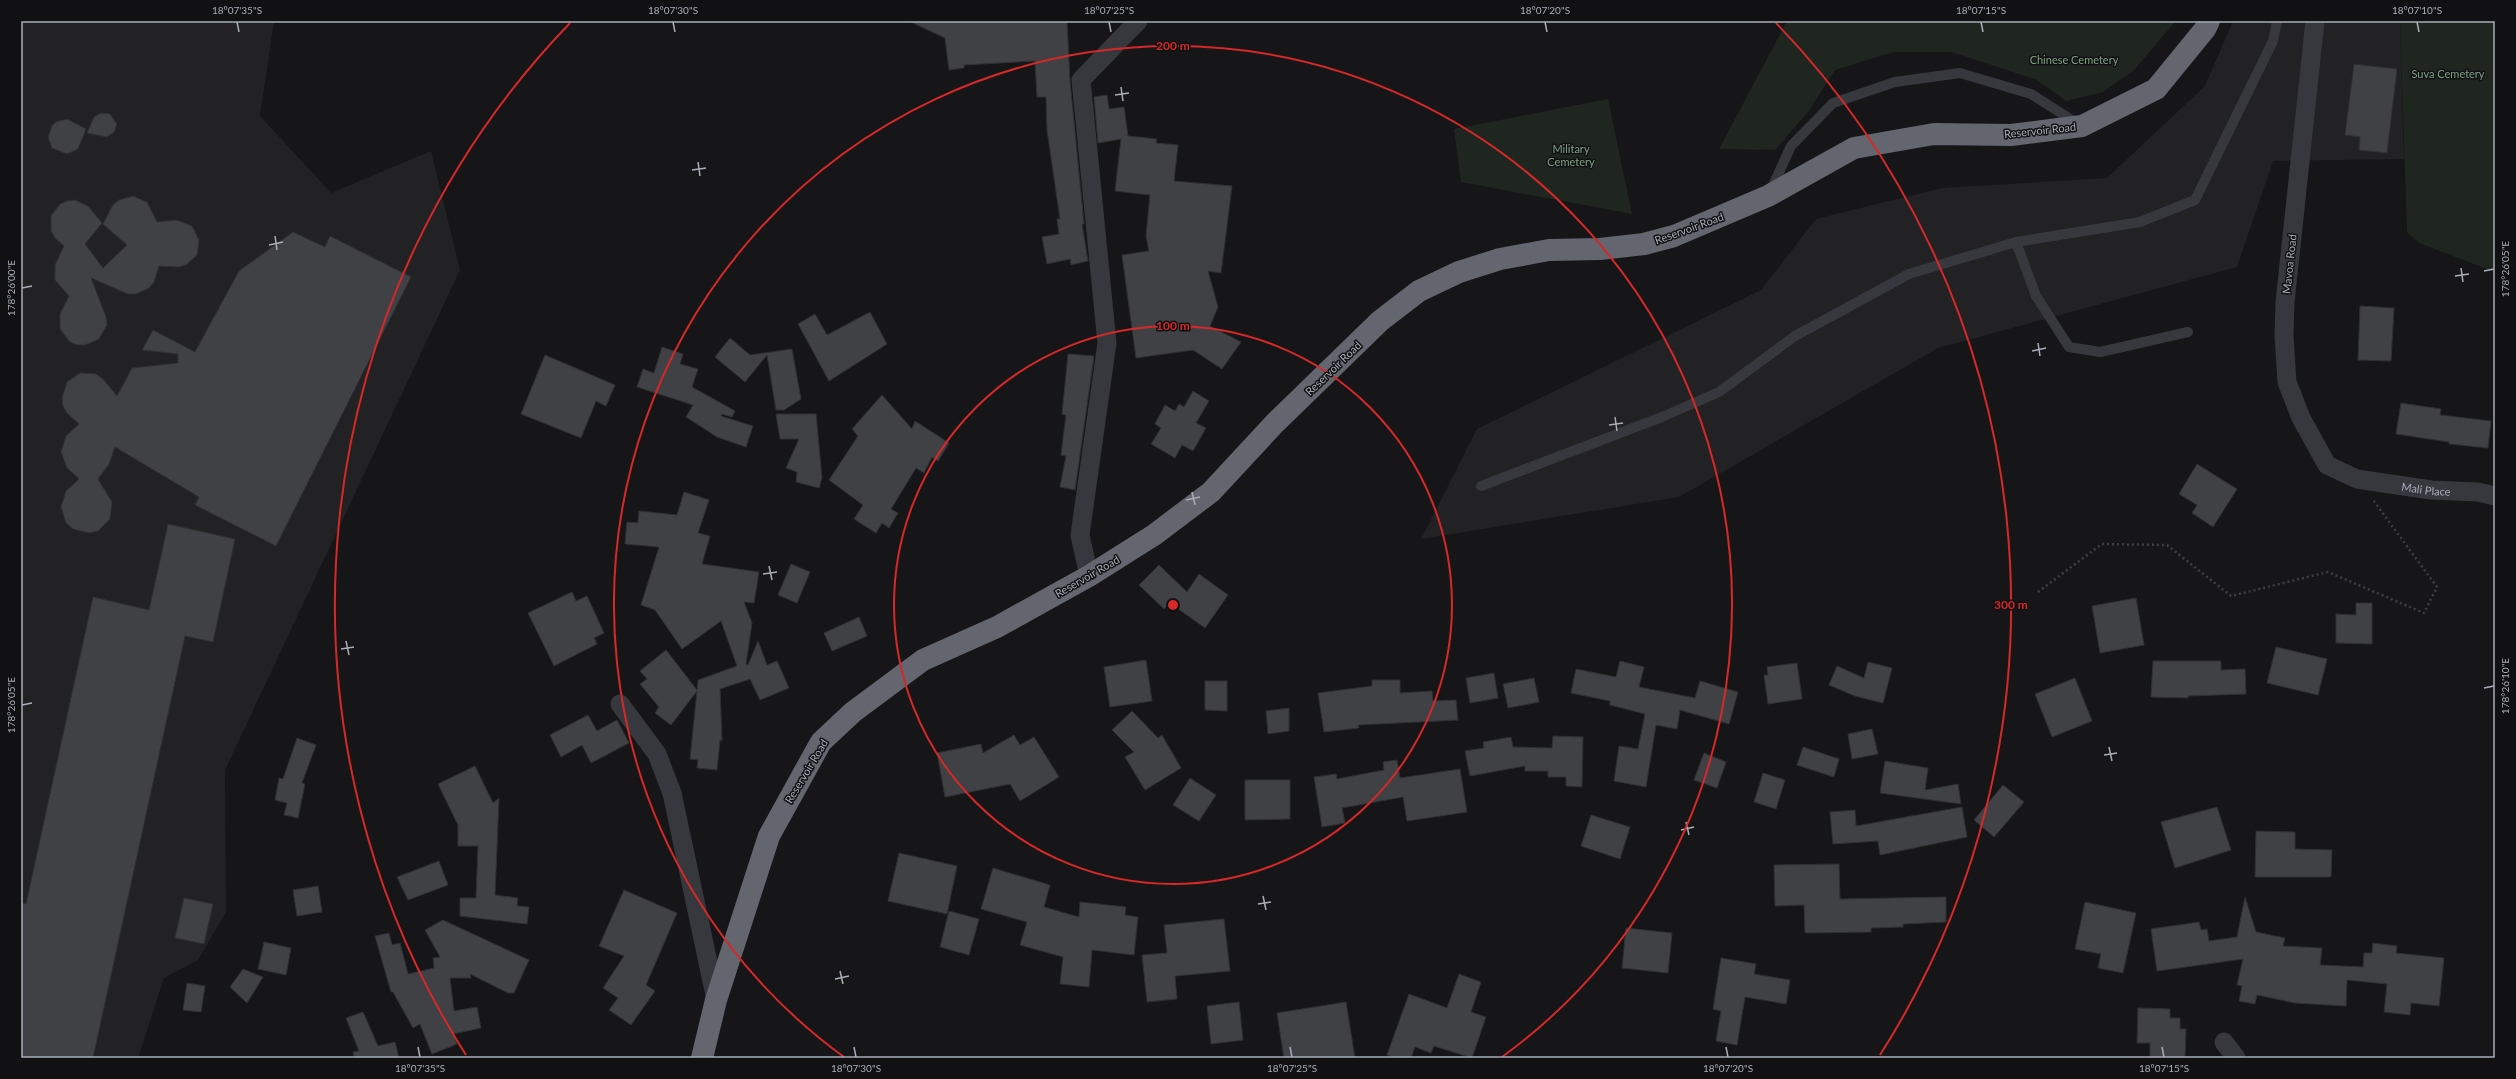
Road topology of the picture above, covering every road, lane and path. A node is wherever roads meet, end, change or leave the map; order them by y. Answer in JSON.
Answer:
{"nodes":[{"id":1,"x":1138,"y":21,"type":"edge"},
{"id":2,"x":2209,"y":21,"type":"edge"},
{"id":3,"x":2277,"y":21,"type":"edge"},
{"id":4,"x":2315,"y":21,"type":"edge"},
{"id":5,"x":2082,"y":126,"type":"junction"},
{"id":6,"x":1768,"y":196,"type":"junction"},
{"id":7,"x":2016,"y":242,"type":"junction"},
{"id":8,"x":2188,"y":332,"type":"dead end"},
{"id":9,"x":2357,"y":479,"type":"junction"},
{"id":10,"x":1481,"y":486,"type":"dead end"},
{"id":11,"x":2495,"y":496,"type":"edge"},
{"id":12,"x":1089,"y":576,"type":"junction"},
{"id":13,"x":2038,"y":592,"type":"dead end"},
{"id":14,"x":620,"y":704,"type":"dead end"},
{"id":15,"x":716,"y":1000,"type":"junction"},
{"id":16,"x":2224,"y":1042,"type":"dead end"},
{"id":17,"x":702,"y":1058,"type":"edge"},
{"id":18,"x":2236,"y":1058,"type":"edge"}],
"edges":[{"from":1,"to":12,"type":"street"},
{"from":2,"to":5,"type":"highway","name":"Reservoir Road"},
{"from":3,"to":7,"type":"lane"},
{"from":4,"to":9,"type":"street","name":"Mavoa Road"},
{"from":5,"to":6,"type":"highway","name":"Reservoir Road"},
{"from":5,"to":6,"type":"lane"},
{"from":6,"to":12,"type":"highway","name":"Reservoir Road"},
{"from":7,"to":8,"type":"lane"},
{"from":7,"to":10,"type":"lane"},
{"from":9,"to":11,"type":"street","name":"Mali Place"},
{"from":9,"to":13,"type":"path"},
{"from":12,"to":15,"type":"highway","name":"Reservoir Road"},
{"from":14,"to":15,"type":"street"},
{"from":15,"to":17,"type":"highway","name":"Reservoir Road"},
{"from":16,"to":18,"type":"street"}]}
